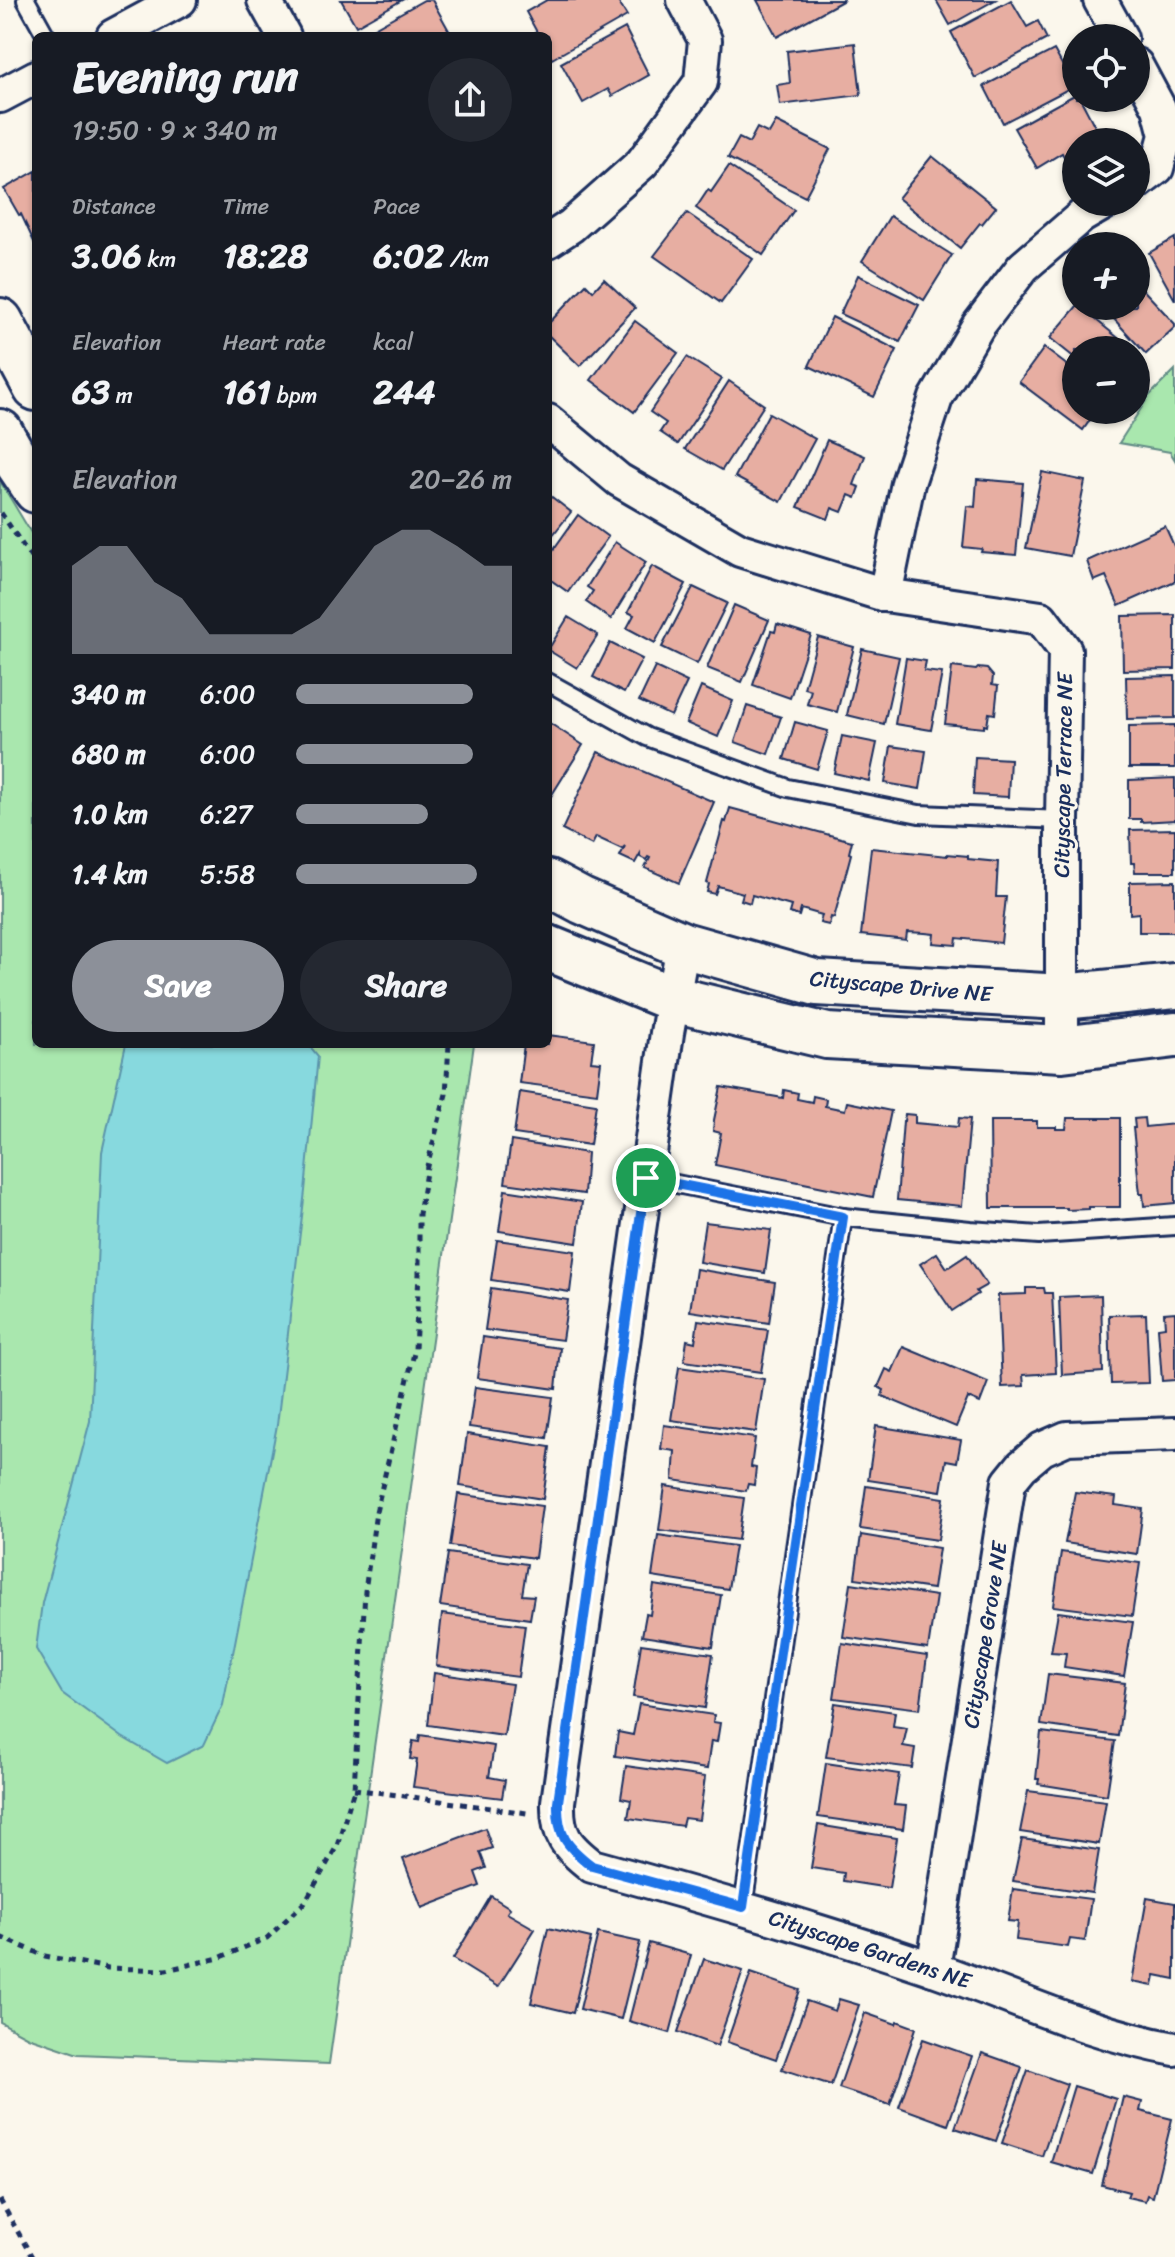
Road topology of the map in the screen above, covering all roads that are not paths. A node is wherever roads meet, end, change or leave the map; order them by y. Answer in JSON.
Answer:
{"nodes":[{"id":1,"x":26,"y":0,"type":"edge"},
{"id":2,"x":180,"y":0,"type":"edge"},
{"id":3,"x":264,"y":0,"type":"edge"},
{"id":4,"x":684,"y":0,"type":"edge"},
{"id":5,"x":1100,"y":0,"type":"edge"},
{"id":6,"x":1113,"y":24,"type":"edge"},
{"id":7,"x":44,"y":32,"type":"edge"},
{"id":8,"x":120,"y":32,"type":"edge"},
{"id":9,"x":282,"y":32,"type":"edge"},
{"id":10,"x":32,"y":79,"type":"edge"},
{"id":11,"x":1150,"y":91,"type":"edge"},
{"id":12,"x":0,"y":96,"type":"edge"},
{"id":13,"x":1150,"y":173,"type":"edge"},
{"id":14,"x":1082,"y":216,"type":"edge"},
{"id":15,"x":552,"y":238,"type":"edge"},
{"id":16,"x":0,"y":321,"type":"edge"},
{"id":17,"x":32,"y":381,"type":"edge"},
{"id":18,"x":552,"y":424,"type":"edge"},
{"id":19,"x":0,"y":432,"type":"edge"},
{"id":20,"x":32,"y":484,"type":"edge"},
{"id":21,"x":885,"y":595,"type":"junction"},
{"id":22,"x":552,"y":684,"type":"edge"},
{"id":23,"x":1062,"y":820,"type":"junction"},
{"id":24,"x":552,"y":885,"type":"edge"},
{"id":25,"x":683,"y":945,"type":"junction"},
{"id":26,"x":552,"y":950,"type":"edge"},
{"id":27,"x":1175,"y":986,"type":"edge"},
{"id":28,"x":1062,"y":997,"type":"junction"},
{"id":29,"x":673,"y":999,"type":"junction"},
{"id":30,"x":1175,"y":1035,"type":"edge"},
{"id":31,"x":1062,"y":1049,"type":"junction"},
{"id":32,"x":646,"y":1178,"type":"junction"},
{"id":33,"x":843,"y":1217,"type":"junction"},
{"id":34,"x":1175,"y":1226,"type":"edge"},
{"id":35,"x":1175,"y":1434,"type":"edge"},
{"id":36,"x":743,"y":1907,"type":"junction"},
{"id":37,"x":933,"y":1969,"type":"junction"},
{"id":38,"x":1175,"y":2049,"type":"edge"}],
"edges":[{"from":1,"to":7,"type":"lane"},
{"from":2,"to":8,"type":"street"},
{"from":3,"to":9,"type":"street"},
{"from":4,"to":15,"type":"street"},
{"from":5,"to":6,"type":"street"},
{"from":10,"to":12,"type":"street"},
{"from":11,"to":13,"type":"street"},
{"from":14,"to":21,"type":"street"},
{"from":16,"to":17,"type":"street"},
{"from":18,"to":21,"type":"street","name":"Cityscape Terrace NE"},
{"from":19,"to":20,"type":"street"},
{"from":21,"to":23,"type":"street","name":"Cityscape Terrace NE"},
{"from":22,"to":23,"type":"lane"},
{"from":23,"to":28,"type":"street","name":"Cityscape Terrace NE"},
{"from":24,"to":25,"type":"street","name":"Cityscape Drive NE"},
{"from":25,"to":28,"type":"street","name":"Cityscape Drive NE"},
{"from":25,"to":29,"type":"street"},
{"from":26,"to":29,"type":"street"},
{"from":27,"to":28,"type":"street","name":"Cityscape Drive NE"},
{"from":28,"to":31,"type":"street","name":"Cityscape Terrace NE"},
{"from":29,"to":31,"type":"street"},
{"from":29,"to":32,"type":"street"},
{"from":30,"to":31,"type":"street"},
{"from":32,"to":33,"type":"lane"},
{"from":32,"to":36,"type":"street","name":"Cityscape Gardens NE"},
{"from":33,"to":34,"type":"lane"},
{"from":33,"to":36,"type":"lane"},
{"from":35,"to":37,"type":"street","name":"Cityscape Grove NE"},
{"from":36,"to":37,"type":"street","name":"Cityscape Gardens NE"},
{"from":37,"to":38,"type":"street","name":"Cityscape Gardens NE"}]}
